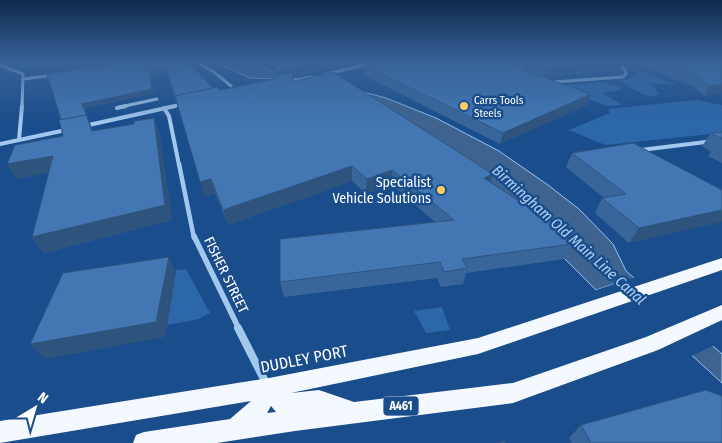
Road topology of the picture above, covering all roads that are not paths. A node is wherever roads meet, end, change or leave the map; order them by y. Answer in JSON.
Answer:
{"nodes":[{"id":1,"x":24,"y":82,"type":"edge"},
{"id":2,"x":226,"y":82,"type":"edge"},
{"id":3,"x":290,"y":82,"type":"edge"},
{"id":4,"x":550,"y":82,"type":"edge"},
{"id":5,"x":555,"y":82,"type":"edge"},
{"id":6,"x":283,"y":83,"type":"edge"},
{"id":7,"x":231,"y":86,"type":"edge"},
{"id":8,"x":157,"y":99,"type":"dead end"},
{"id":9,"x":143,"y":102,"type":"junction"},
{"id":10,"x":194,"y":102,"type":"edge"},
{"id":11,"x":117,"y":108,"type":"dead end"},
{"id":12,"x":164,"y":108,"type":"junction"},
{"id":13,"x":148,"y":112,"type":"junction"},
{"id":14,"x":19,"y":140,"type":"junction"},
{"id":15,"x":722,"y":140,"type":"edge"},
{"id":16,"x":0,"y":144,"type":"edge"},
{"id":17,"x":646,"y":156,"type":"edge"},
{"id":18,"x":722,"y":264,"type":"edge"},
{"id":19,"x":715,"y":316,"type":"edge"},
{"id":20,"x":269,"y":388,"type":"junction"},
{"id":21,"x":353,"y":413,"type":"junction"},
{"id":22,"x":234,"y":429,"type":"junction"},
{"id":23,"x":0,"y":432,"type":"edge"},
{"id":24,"x":144,"y":443,"type":"edge"}],
"edges":[{"from":1,"to":14,"type":"street"},
{"from":2,"to":7,"type":"street"},
{"from":3,"to":6,"type":"street"},
{"from":4,"to":5,"type":"street"},
{"from":8,"to":9,"type":"street"},
{"from":9,"to":11,"type":"street"},
{"from":9,"to":13,"type":"street"},
{"from":10,"to":12,"type":"street"},
{"from":12,"to":13,"type":"street"},
{"from":12,"to":20,"type":"street","name":"FISHER STREET"},
{"from":13,"to":14,"type":"street"},
{"from":14,"to":16,"type":"street"},
{"from":15,"to":17,"type":"street"},
{"from":18,"to":20,"type":"highway","name":"DUDLEY PORT"},
{"from":19,"to":21,"type":"highway","number":"A461"},
{"from":20,"to":21,"type":"highway"},
{"from":20,"to":22,"type":"highway"},
{"from":20,"to":23,"type":"highway","name":"DUDLEY PORT"},
{"from":21,"to":22,"type":"highway","number":"A461"},
{"from":22,"to":24,"type":"highway","number":"A461"}]}
